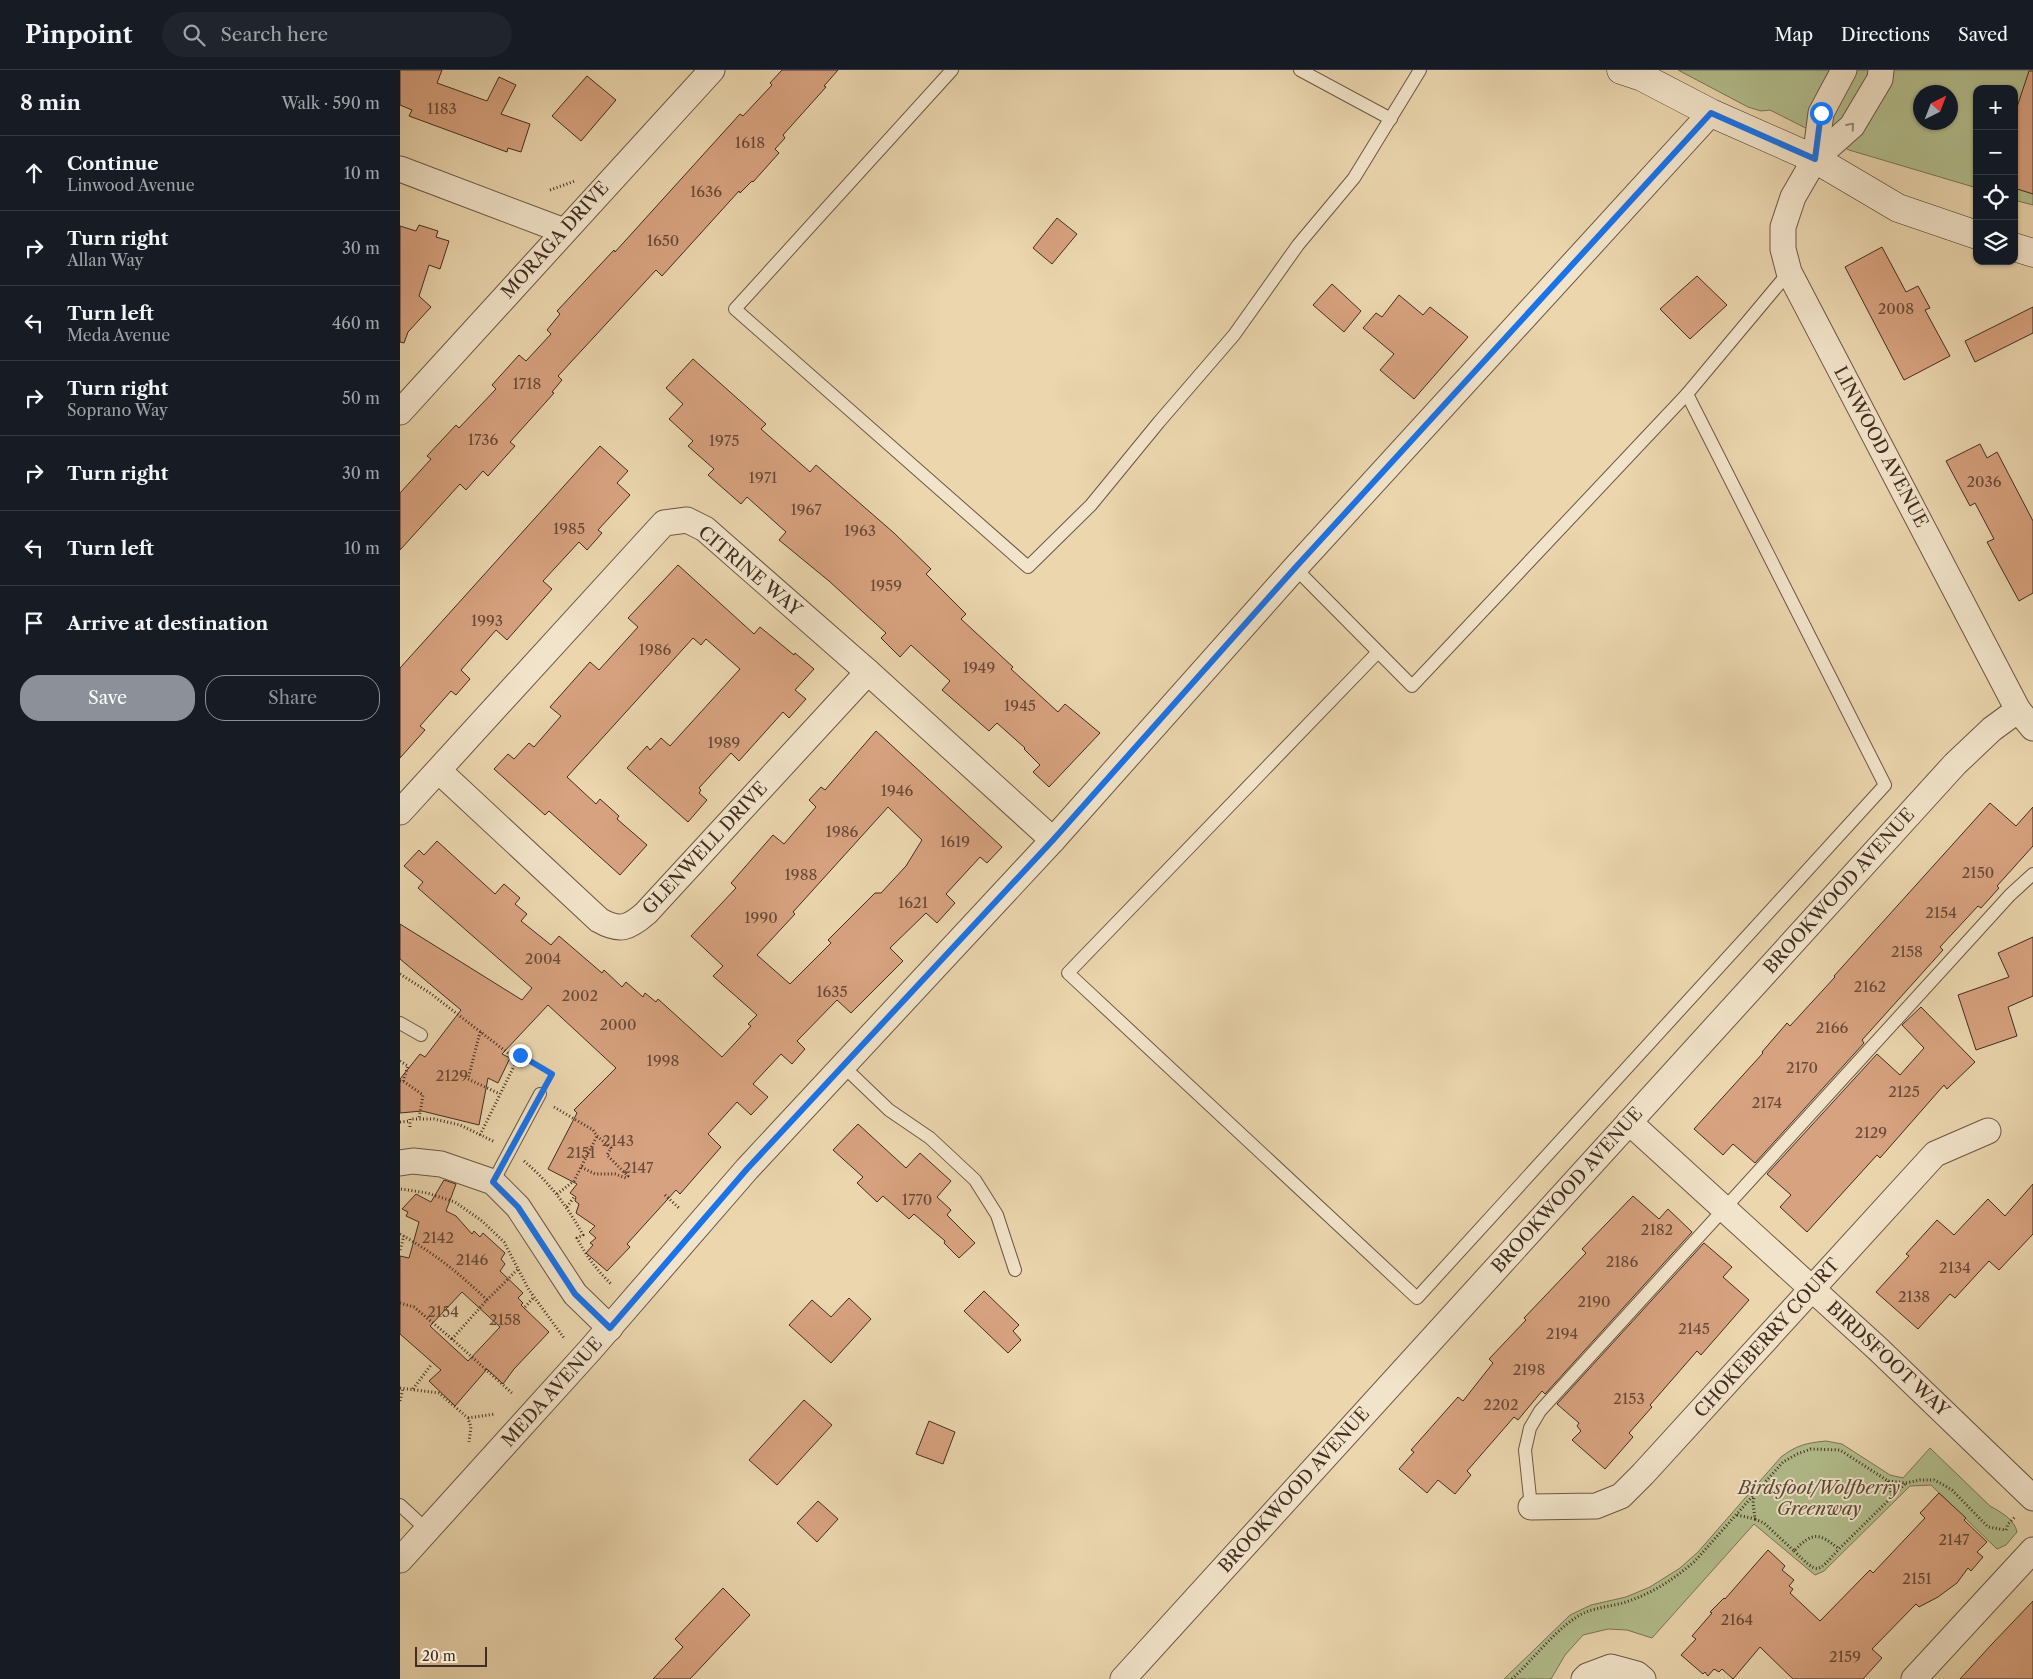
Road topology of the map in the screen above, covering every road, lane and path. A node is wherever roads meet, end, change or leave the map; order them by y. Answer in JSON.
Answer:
{"nodes":[{"id":1,"x":712,"y":70,"type":"edge"},
{"id":2,"x":952,"y":70,"type":"edge"},
{"id":3,"x":1300,"y":70,"type":"edge"},
{"id":4,"x":1420,"y":70,"type":"edge"},
{"id":5,"x":1621,"y":70,"type":"edge"},
{"id":6,"x":1844,"y":70,"type":"edge"},
{"id":7,"x":1881,"y":70,"type":"edge"},
{"id":8,"x":1711,"y":113,"type":"junction"},
{"id":9,"x":1391,"y":119,"type":"junction"},
{"id":10,"x":1815,"y":159,"type":"junction"},
{"id":11,"x":400,"y":169,"type":"edge"},
{"id":12,"x":582,"y":174,"type":"dead end"},
{"id":13,"x":550,"y":190,"type":"dead end"},
{"id":14,"x":564,"y":231,"type":"junction"},
{"id":15,"x":1973,"y":234,"type":"edge"},
{"id":16,"x":2018,"y":248,"type":"edge"},
{"id":17,"x":2033,"y":253,"type":"edge"},
{"id":18,"x":1789,"y":272,"type":"junction"},
{"id":19,"x":1687,"y":394,"type":"junction"},
{"id":20,"x":400,"y":412,"type":"edge"},
{"id":21,"x":1295,"y":568,"type":"junction"},
{"id":22,"x":1378,"y":652,"type":"junction"},
{"id":23,"x":868,"y":672,"type":"junction"},
{"id":24,"x":2025,"y":719,"type":"edge"},
{"id":25,"x":439,"y":771,"type":"junction"},
{"id":26,"x":400,"y":812,"type":"edge"},
{"id":27,"x":1053,"y":840,"type":"junction"},
{"id":28,"x":2033,"y":874,"type":"edge"},
{"id":29,"x":400,"y":974,"type":"edge"},
{"id":30,"x":400,"y":1023,"type":"edge"},
{"id":31,"x":482,"y":1032,"type":"junction"},
{"id":32,"x":421,"y":1035,"type":"dead end"},
{"id":33,"x":517,"y":1060,"type":"junction"},
{"id":34,"x":400,"y":1061,"type":"edge"},
{"id":35,"x":842,"y":1065,"type":"junction"},
{"id":36,"x":402,"y":1081,"type":"edge"},
{"id":37,"x":500,"y":1094,"type":"junction"},
{"id":38,"x":540,"y":1094,"type":"joint"},
{"id":39,"x":566,"y":1114,"type":"dead end"},
{"id":40,"x":419,"y":1119,"type":"junction"},
{"id":41,"x":410,"y":1121,"type":"junction"},
{"id":42,"x":400,"y":1122,"type":"edge"},
{"id":43,"x":1629,"y":1122,"type":"junction"},
{"id":44,"x":410,"y":1127,"type":"dead end"},
{"id":45,"x":1988,"y":1131,"type":"dead end"},
{"id":46,"x":480,"y":1135,"type":"junction"},
{"id":47,"x":597,"y":1136,"type":"junction"},
{"id":48,"x":497,"y":1143,"type":"dead end"},
{"id":49,"x":523,"y":1161,"type":"dead end"},
{"id":50,"x":400,"y":1163,"type":"edge"},
{"id":51,"x":581,"y":1167,"type":"junction"},
{"id":52,"x":493,"y":1182,"type":"junction"},
{"id":53,"x":400,"y":1189,"type":"edge"},
{"id":54,"x":557,"y":1194,"type":"junction"},
{"id":55,"x":664,"y":1195,"type":"dead end"},
{"id":56,"x":574,"y":1198,"type":"dead end"},
{"id":57,"x":567,"y":1207,"type":"junction"},
{"id":58,"x":680,"y":1208,"type":"dead end"},
{"id":59,"x":1724,"y":1210,"type":"junction"},
{"id":60,"x":400,"y":1234,"type":"edge"},
{"id":61,"x":404,"y":1236,"type":"junction"},
{"id":62,"x":400,"y":1250,"type":"edge"},
{"id":63,"x":518,"y":1268,"type":"junction"},
{"id":64,"x":1015,"y":1270,"type":"dead end"},
{"id":65,"x":610,"y":1284,"type":"dead end"},
{"id":66,"x":1812,"y":1288,"type":"junction"},
{"id":67,"x":534,"y":1297,"type":"junction"},
{"id":68,"x":487,"y":1300,"type":"junction"},
{"id":69,"x":400,"y":1303,"type":"edge"},
{"id":70,"x":525,"y":1307,"type":"dead end"},
{"id":71,"x":610,"y":1328,"type":"junction"},
{"id":72,"x":564,"y":1338,"type":"dead end"},
{"id":73,"x":452,"y":1339,"type":"junction"},
{"id":74,"x":431,"y":1365,"type":"dead end"},
{"id":75,"x":401,"y":1388,"type":"edge"},
{"id":76,"x":412,"y":1389,"type":"junction"},
{"id":77,"x":513,"y":1394,"type":"dead end"},
{"id":78,"x":400,"y":1401,"type":"edge"},
{"id":79,"x":495,"y":1414,"type":"dead end"},
{"id":80,"x":468,"y":1418,"type":"junction"},
{"id":81,"x":468,"y":1442,"type":"dead end"},
{"id":82,"x":1888,"y":1481,"type":"junction"},
{"id":83,"x":1906,"y":1483,"type":"junction"},
{"id":84,"x":1754,"y":1494,"type":"junction"},
{"id":85,"x":1892,"y":1497,"type":"junction"},
{"id":86,"x":400,"y":1505,"type":"edge"},
{"id":87,"x":2026,"y":1506,"type":"edge"},
{"id":88,"x":1531,"y":1507,"type":"joint"},
{"id":89,"x":1736,"y":1514,"type":"junction"},
{"id":90,"x":1755,"y":1518,"type":"junction"},
{"id":91,"x":427,"y":1530,"type":"junction"},
{"id":92,"x":1839,"y":1549,"type":"junction"},
{"id":93,"x":2033,"y":1550,"type":"edge"},
{"id":94,"x":1794,"y":1551,"type":"junction"},
{"id":95,"x":400,"y":1560,"type":"edge"},
{"id":96,"x":1123,"y":1679,"type":"edge"},
{"id":97,"x":1512,"y":1679,"type":"edge"},
{"id":98,"x":1584,"y":1679,"type":"edge"},
{"id":99,"x":1643,"y":1679,"type":"edge"},
{"id":100,"x":1914,"y":1679,"type":"edge"}],
"edges":[{"from":1,"to":14,"type":"street","name":"MORAGA DRIVE"},
{"from":2,"to":9,"type":"lane"},
{"from":3,"to":9,"type":"lane"},
{"from":4,"to":9,"type":"lane"},
{"from":5,"to":8,"type":"street"},
{"from":6,"to":10,"type":"street","name":"LINWOOD AVENUE"},
{"from":10,"to":7,"type":"street","name":"LINWOOD AVENUE","one_way":true},
{"from":8,"to":10,"type":"street"},
{"from":8,"to":21,"type":"street","name":"MEDA AVENUE"},
{"from":10,"to":15,"type":"street"},
{"from":10,"to":18,"type":"street","name":"LINWOOD AVENUE"},
{"from":11,"to":14,"type":"street"},
{"from":12,"to":13,"type":"path"},
{"from":14,"to":20,"type":"street","name":"MORAGA DRIVE"},
{"from":16,"to":17,"type":"street"},
{"from":18,"to":19,"type":"lane"},
{"from":18,"to":24,"type":"street","name":"LINWOOD AVENUE"},
{"from":19,"to":22,"type":"lane"},
{"from":19,"to":22,"type":"lane"},
{"from":21,"to":22,"type":"lane"},
{"from":21,"to":27,"type":"street","name":"MEDA AVENUE"},
{"from":23,"to":25,"type":"street","name":"CITRINE WAY"},
{"from":23,"to":25,"type":"street","name":"GLENWELL DRIVE"},
{"from":23,"to":27,"type":"street","name":"CITRINE WAY"},
{"from":24,"to":43,"type":"street","name":"BROOKWOOD AVENUE"},
{"from":25,"to":26,"type":"street","name":"CITRINE WAY"},
{"from":27,"to":35,"type":"street","name":"MEDA AVENUE"},
{"from":28,"to":59,"type":"lane"},
{"from":29,"to":31,"type":"path"},
{"from":30,"to":32,"type":"lane"},
{"from":31,"to":33,"type":"path"},
{"from":31,"to":37,"type":"path"},
{"from":33,"to":37,"type":"path"},
{"from":33,"to":38,"type":"path"},
{"from":34,"to":36,"type":"path"},
{"from":35,"to":64,"type":"lane"},
{"from":35,"to":71,"type":"street","name":"MEDA AVENUE"},
{"from":36,"to":40,"type":"path"},
{"from":37,"to":46,"type":"path"},
{"from":38,"to":52,"type":"lane"},
{"from":39,"to":47,"type":"path"},
{"from":40,"to":41,"type":"path"},
{"from":40,"to":46,"type":"path"},
{"from":41,"to":42,"type":"path"},
{"from":41,"to":44,"type":"path"},
{"from":43,"to":59,"type":"street","name":"BIRDSFOOT WAY"},
{"from":43,"to":96,"type":"street","name":"BROOKWOOD AVENUE"},
{"from":45,"to":66,"type":"street","name":"CHOKEBERRY COURT"},
{"from":46,"to":48,"type":"path"},
{"from":47,"to":51,"type":"path"},
{"from":47,"to":51,"type":"path"},
{"from":49,"to":54,"type":"path"},
{"from":50,"to":52,"type":"street"},
{"from":51,"to":54,"type":"path"},
{"from":52,"to":71,"type":"street"},
{"from":53,"to":63,"type":"path"},
{"from":54,"to":57,"type":"path"},
{"from":55,"to":58,"type":"path"},
{"from":56,"to":57,"type":"path"},
{"from":57,"to":65,"type":"path"},
{"from":59,"to":66,"type":"street","name":"BIRDSFOOT WAY"},
{"from":59,"to":88,"type":"lane"},
{"from":60,"to":61,"type":"path"},
{"from":61,"to":62,"type":"path"},
{"from":61,"to":68,"type":"path"},
{"from":63,"to":67,"type":"path"},
{"from":63,"to":68,"type":"path"},
{"from":66,"to":87,"type":"street","name":"BIRDSFOOT WAY"},
{"from":66,"to":88,"type":"street","name":"CHOKEBERRY COURT"},
{"from":67,"to":70,"type":"path"},
{"from":67,"to":72,"type":"path"},
{"from":68,"to":73,"type":"path"},
{"from":69,"to":73,"type":"path"},
{"from":71,"to":91,"type":"street","name":"MEDA AVENUE"},
{"from":73,"to":77,"type":"path"},
{"from":74,"to":76,"type":"path"},
{"from":75,"to":76,"type":"path"},
{"from":75,"to":78,"type":"path"},
{"from":76,"to":80,"type":"path"},
{"from":79,"to":80,"type":"path"},
{"from":80,"to":81,"type":"path"},
{"from":82,"to":83,"type":"path"},
{"from":82,"to":84,"type":"path"},
{"from":82,"to":85,"type":"path"},
{"from":83,"to":85,"type":"path"},
{"from":83,"to":87,"type":"path"},
{"from":84,"to":89,"type":"path"},
{"from":84,"to":90,"type":"path"},
{"from":85,"to":92,"type":"path"},
{"from":86,"to":91,"type":"lane"},
{"from":89,"to":90,"type":"path"},
{"from":89,"to":97,"type":"path"},
{"from":90,"to":94,"type":"path"},
{"from":91,"to":95,"type":"street","name":"MEDA AVENUE"},
{"from":92,"to":94,"type":"path"},
{"from":92,"to":94,"type":"path"},
{"from":93,"to":100,"type":"street"},
{"from":98,"to":99,"type":"street"}]}
